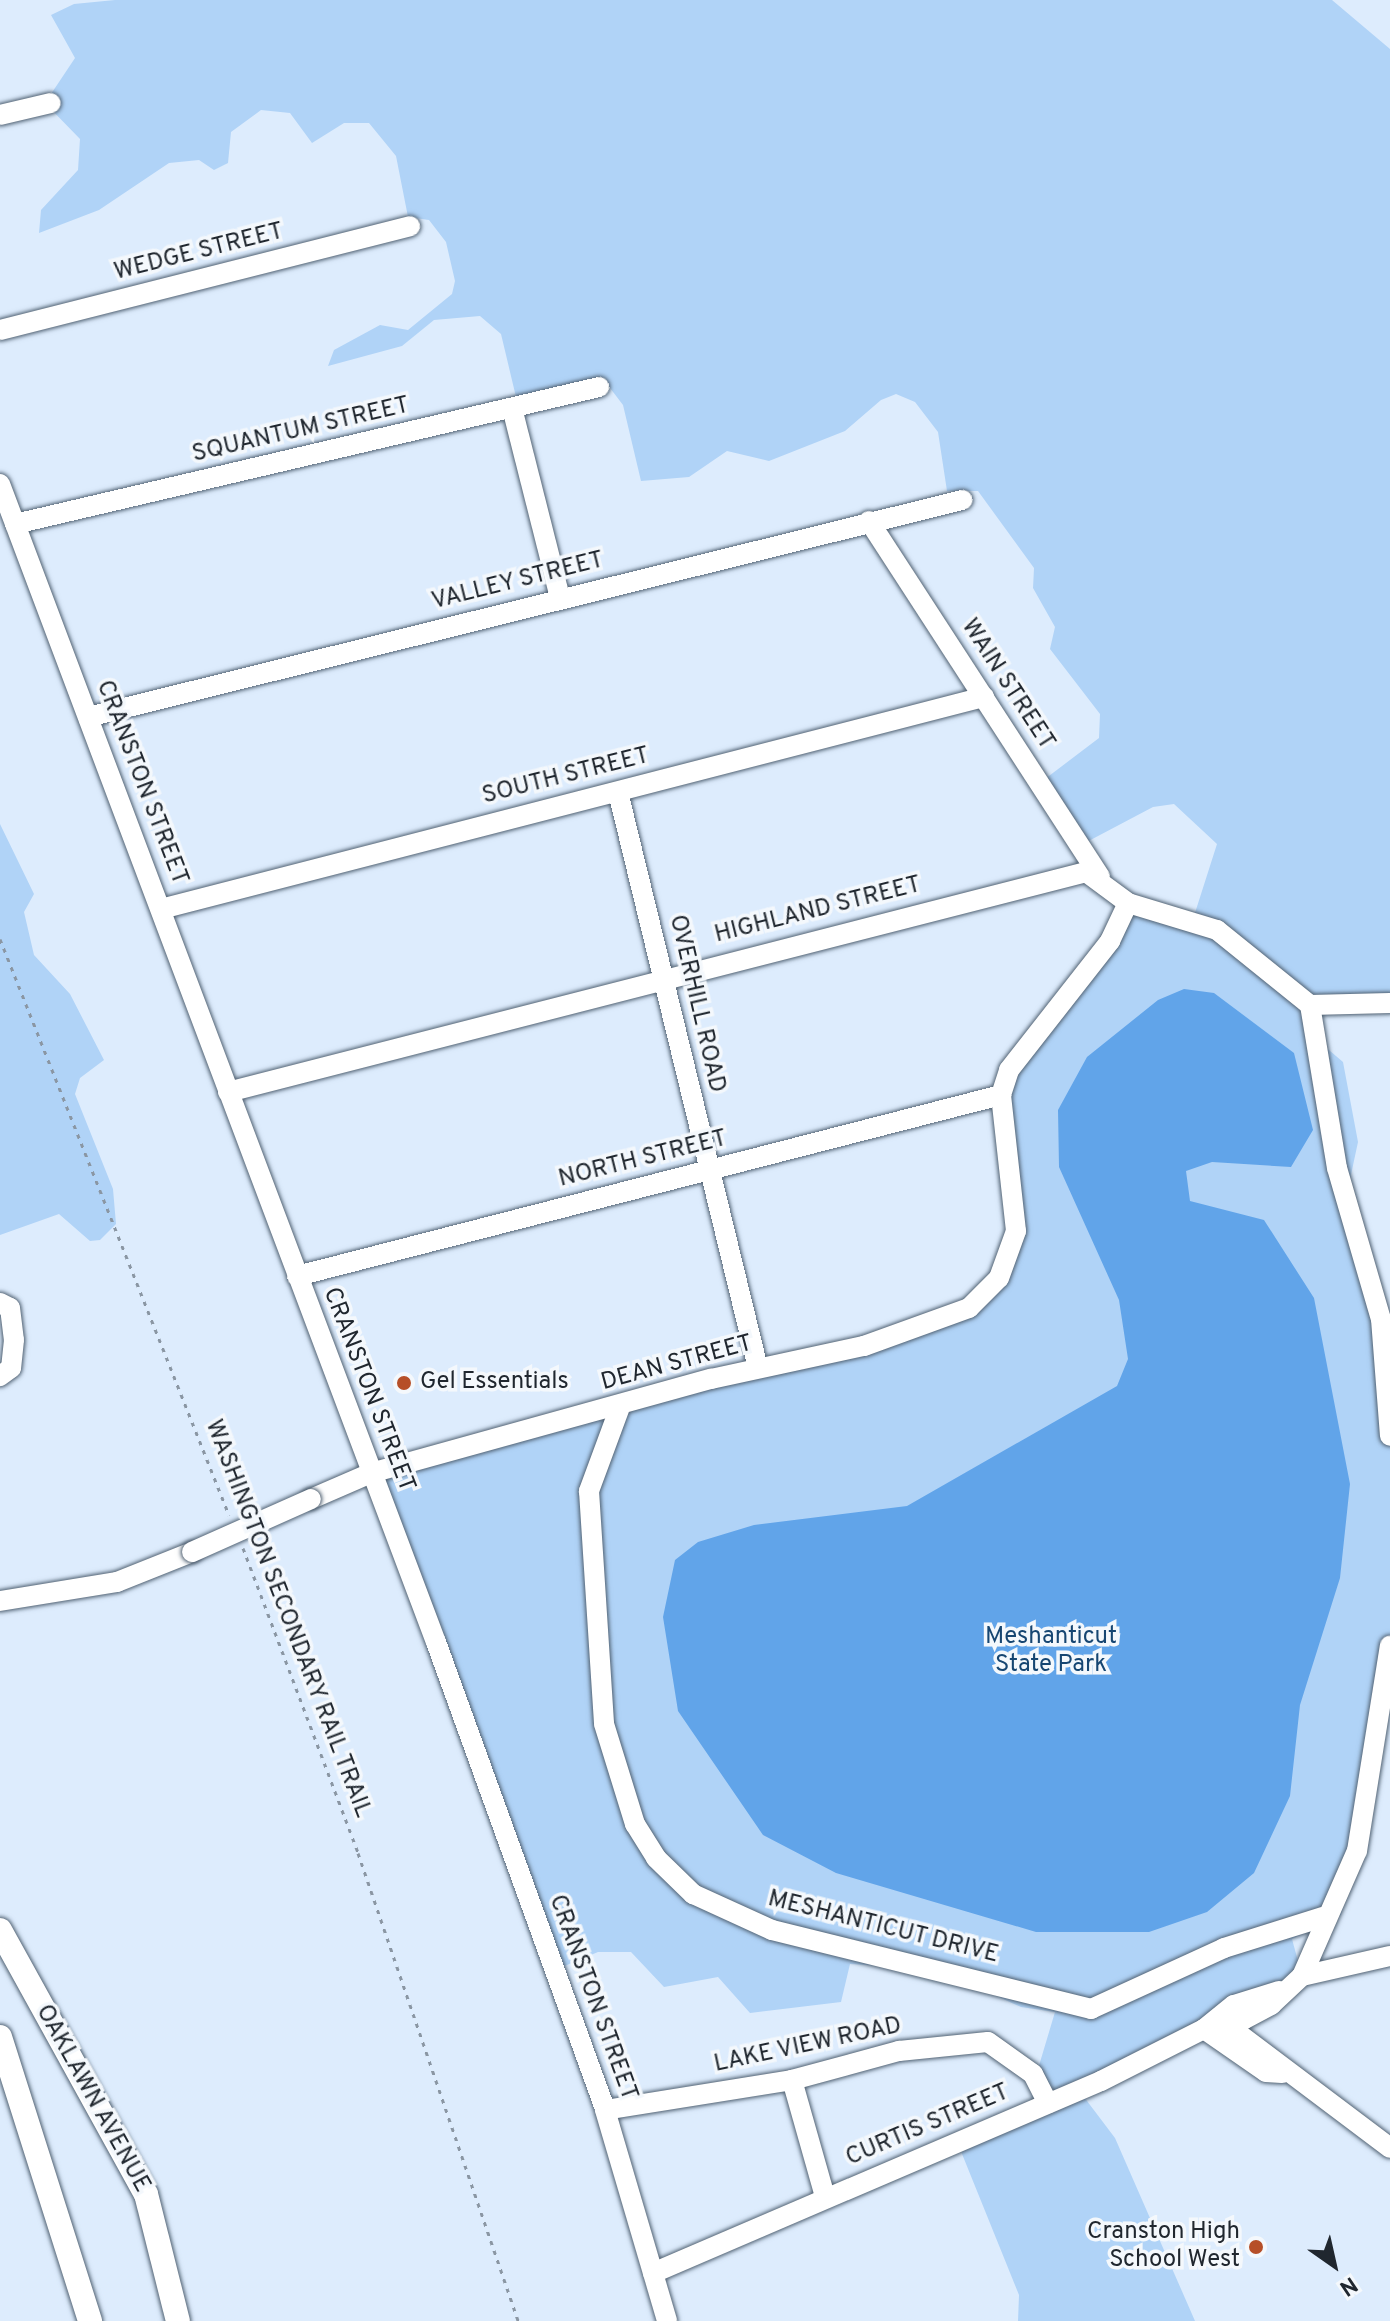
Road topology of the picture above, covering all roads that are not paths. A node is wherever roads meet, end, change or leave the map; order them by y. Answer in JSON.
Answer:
{"nodes":[{"id":1,"x":51,"y":103,"type":"dead end"},
{"id":2,"x":0,"y":115,"type":"edge"},
{"id":3,"x":410,"y":226,"type":"dead end"},
{"id":4,"x":0,"y":330,"type":"edge"},
{"id":5,"x":599,"y":387,"type":"dead end"},
{"id":6,"x":512,"y":408,"type":"junction"},
{"id":7,"x":0,"y":484,"type":"edge"},
{"id":8,"x":962,"y":500,"type":"dead end"},
{"id":9,"x":869,"y":521,"type":"junction"},
{"id":10,"x":15,"y":524,"type":"junction"},
{"id":11,"x":560,"y":598,"type":"junction"},
{"id":12,"x":984,"y":697,"type":"junction"},
{"id":13,"x":88,"y":717,"type":"junction"},
{"id":14,"x":618,"y":792,"type":"junction"},
{"id":15,"x":1100,"y":877,"type":"junction"},
{"id":16,"x":1128,"y":903,"type":"junction"},
{"id":17,"x":161,"y":909,"type":"junction"},
{"id":18,"x":664,"y":976,"type":"junction"},
{"id":19,"x":1390,"y":1003,"type":"edge"},
{"id":20,"x":1310,"y":1005,"type":"junction"},
{"id":21,"x":228,"y":1092,"type":"junction"},
{"id":22,"x":1001,"y":1095,"type":"junction"},
{"id":23,"x":707,"y":1171,"type":"junction"},
{"id":24,"x":297,"y":1276,"type":"junction"},
{"id":25,"x":0,"y":1303,"type":"edge"},
{"id":26,"x":758,"y":1368,"type":"junction"},
{"id":27,"x":0,"y":1376,"type":"edge"},
{"id":28,"x":620,"y":1407,"type":"junction"},
{"id":29,"x":1390,"y":1436,"type":"edge"},
{"id":30,"x":371,"y":1473,"type":"junction"},
{"id":31,"x":0,"y":1601,"type":"edge"},
{"id":32,"x":1390,"y":1646,"type":"edge"},
{"id":33,"x":1390,"y":1790,"type":"edge"},
{"id":34,"x":1369,"y":1796,"type":"junction"},
{"id":35,"x":1323,"y":1917,"type":"junction"},
{"id":36,"x":0,"y":1930,"type":"edge"},
{"id":37,"x":1390,"y":1956,"type":"edge"},
{"id":38,"x":1302,"y":1976,"type":"junction"},
{"id":39,"x":1212,"y":2024,"type":"junction"},
{"id":40,"x":0,"y":2037,"type":"edge"},
{"id":41,"x":792,"y":2080,"type":"junction"},
{"id":42,"x":1048,"y":2103,"type":"junction"},
{"id":43,"x":605,"y":2110,"type":"junction"},
{"id":44,"x":1390,"y":2148,"type":"edge"},
{"id":45,"x":825,"y":2197,"type":"junction"},
{"id":46,"x":653,"y":2273,"type":"junction"},
{"id":47,"x":90,"y":2321,"type":"edge"},
{"id":48,"x":178,"y":2321,"type":"edge"},
{"id":49,"x":667,"y":2321,"type":"edge"}],
"edges":[{"from":1,"to":2,"type":"street"},
{"from":3,"to":4,"type":"street","name":"WEDGE STREET"},
{"from":5,"to":6,"type":"street","name":"SQUANTUM STREET"},
{"from":6,"to":10,"type":"street","name":"SQUANTUM STREET"},
{"from":6,"to":11,"type":"street"},
{"from":7,"to":10,"type":"street","name":"CRANSTON STREET"},
{"from":8,"to":9,"type":"street","name":"VALLEY STREET"},
{"from":9,"to":11,"type":"street","name":"VALLEY STREET"},
{"from":9,"to":12,"type":"street","name":"WAIN STREET"},
{"from":10,"to":13,"type":"street","name":"CRANSTON STREET"},
{"from":11,"to":13,"type":"street","name":"VALLEY STREET"},
{"from":12,"to":14,"type":"street","name":"SOUTH STREET"},
{"from":12,"to":15,"type":"street","name":"WAIN STREET"},
{"from":13,"to":17,"type":"street","name":"CRANSTON STREET"},
{"from":14,"to":17,"type":"street","name":"SOUTH STREET"},
{"from":14,"to":18,"type":"street","name":"OVERHILL ROAD"},
{"from":15,"to":16,"type":"street"},
{"from":15,"to":18,"type":"street","name":"HIGHLAND STREET"},
{"from":16,"to":20,"type":"street"},
{"from":16,"to":22,"type":"street"},
{"from":17,"to":21,"type":"street","name":"CRANSTON STREET"},
{"from":18,"to":21,"type":"street","name":"HIGHLAND STREET"},
{"from":18,"to":23,"type":"street","name":"OVERHILL ROAD"},
{"from":19,"to":20,"type":"street"},
{"from":20,"to":29,"type":"street"},
{"from":21,"to":24,"type":"street","name":"CRANSTON STREET"},
{"from":22,"to":23,"type":"street","name":"NORTH STREET"},
{"from":22,"to":26,"type":"street","name":"DEAN STREET"},
{"from":23,"to":24,"type":"street","name":"NORTH STREET"},
{"from":23,"to":26,"type":"street","name":"OVERHILL ROAD"},
{"from":24,"to":30,"type":"street","name":"CRANSTON STREET"},
{"from":25,"to":27,"type":"street"},
{"from":26,"to":28,"type":"street","name":"DEAN STREET"},
{"from":28,"to":30,"type":"street","name":"DEAN STREET"},
{"from":28,"to":35,"type":"street","name":"MESHANTICUT DRIVE"},
{"from":30,"to":31,"type":"street","name":"DEAN STREET","bridge":true},
{"from":30,"to":43,"type":"street","name":"CRANSTON STREET"},
{"from":32,"to":34,"type":"street"},
{"from":33,"to":34,"type":"street"},
{"from":34,"to":35,"type":"street"},
{"from":35,"to":38,"type":"street"},
{"from":36,"to":48,"type":"main road","name":"OAKLAWN AVENUE"},
{"from":37,"to":38,"type":"street","name":"CURTIS STREET"},
{"from":38,"to":39,"type":"street","name":"CURTIS STREET"},
{"from":39,"to":42,"type":"street","name":"CURTIS STREET"},
{"from":39,"to":44,"type":"street"},
{"from":40,"to":47,"type":"main road"},
{"from":41,"to":42,"type":"street","name":"LAKE VIEW ROAD"},
{"from":41,"to":43,"type":"street","name":"LAKE VIEW ROAD"},
{"from":41,"to":45,"type":"street"},
{"from":42,"to":45,"type":"street","name":"CURTIS STREET"},
{"from":43,"to":46,"type":"street","name":"CRANSTON STREET"},
{"from":45,"to":46,"type":"street","name":"CURTIS STREET"},
{"from":46,"to":49,"type":"street","name":"CRANSTON STREET"}]}
